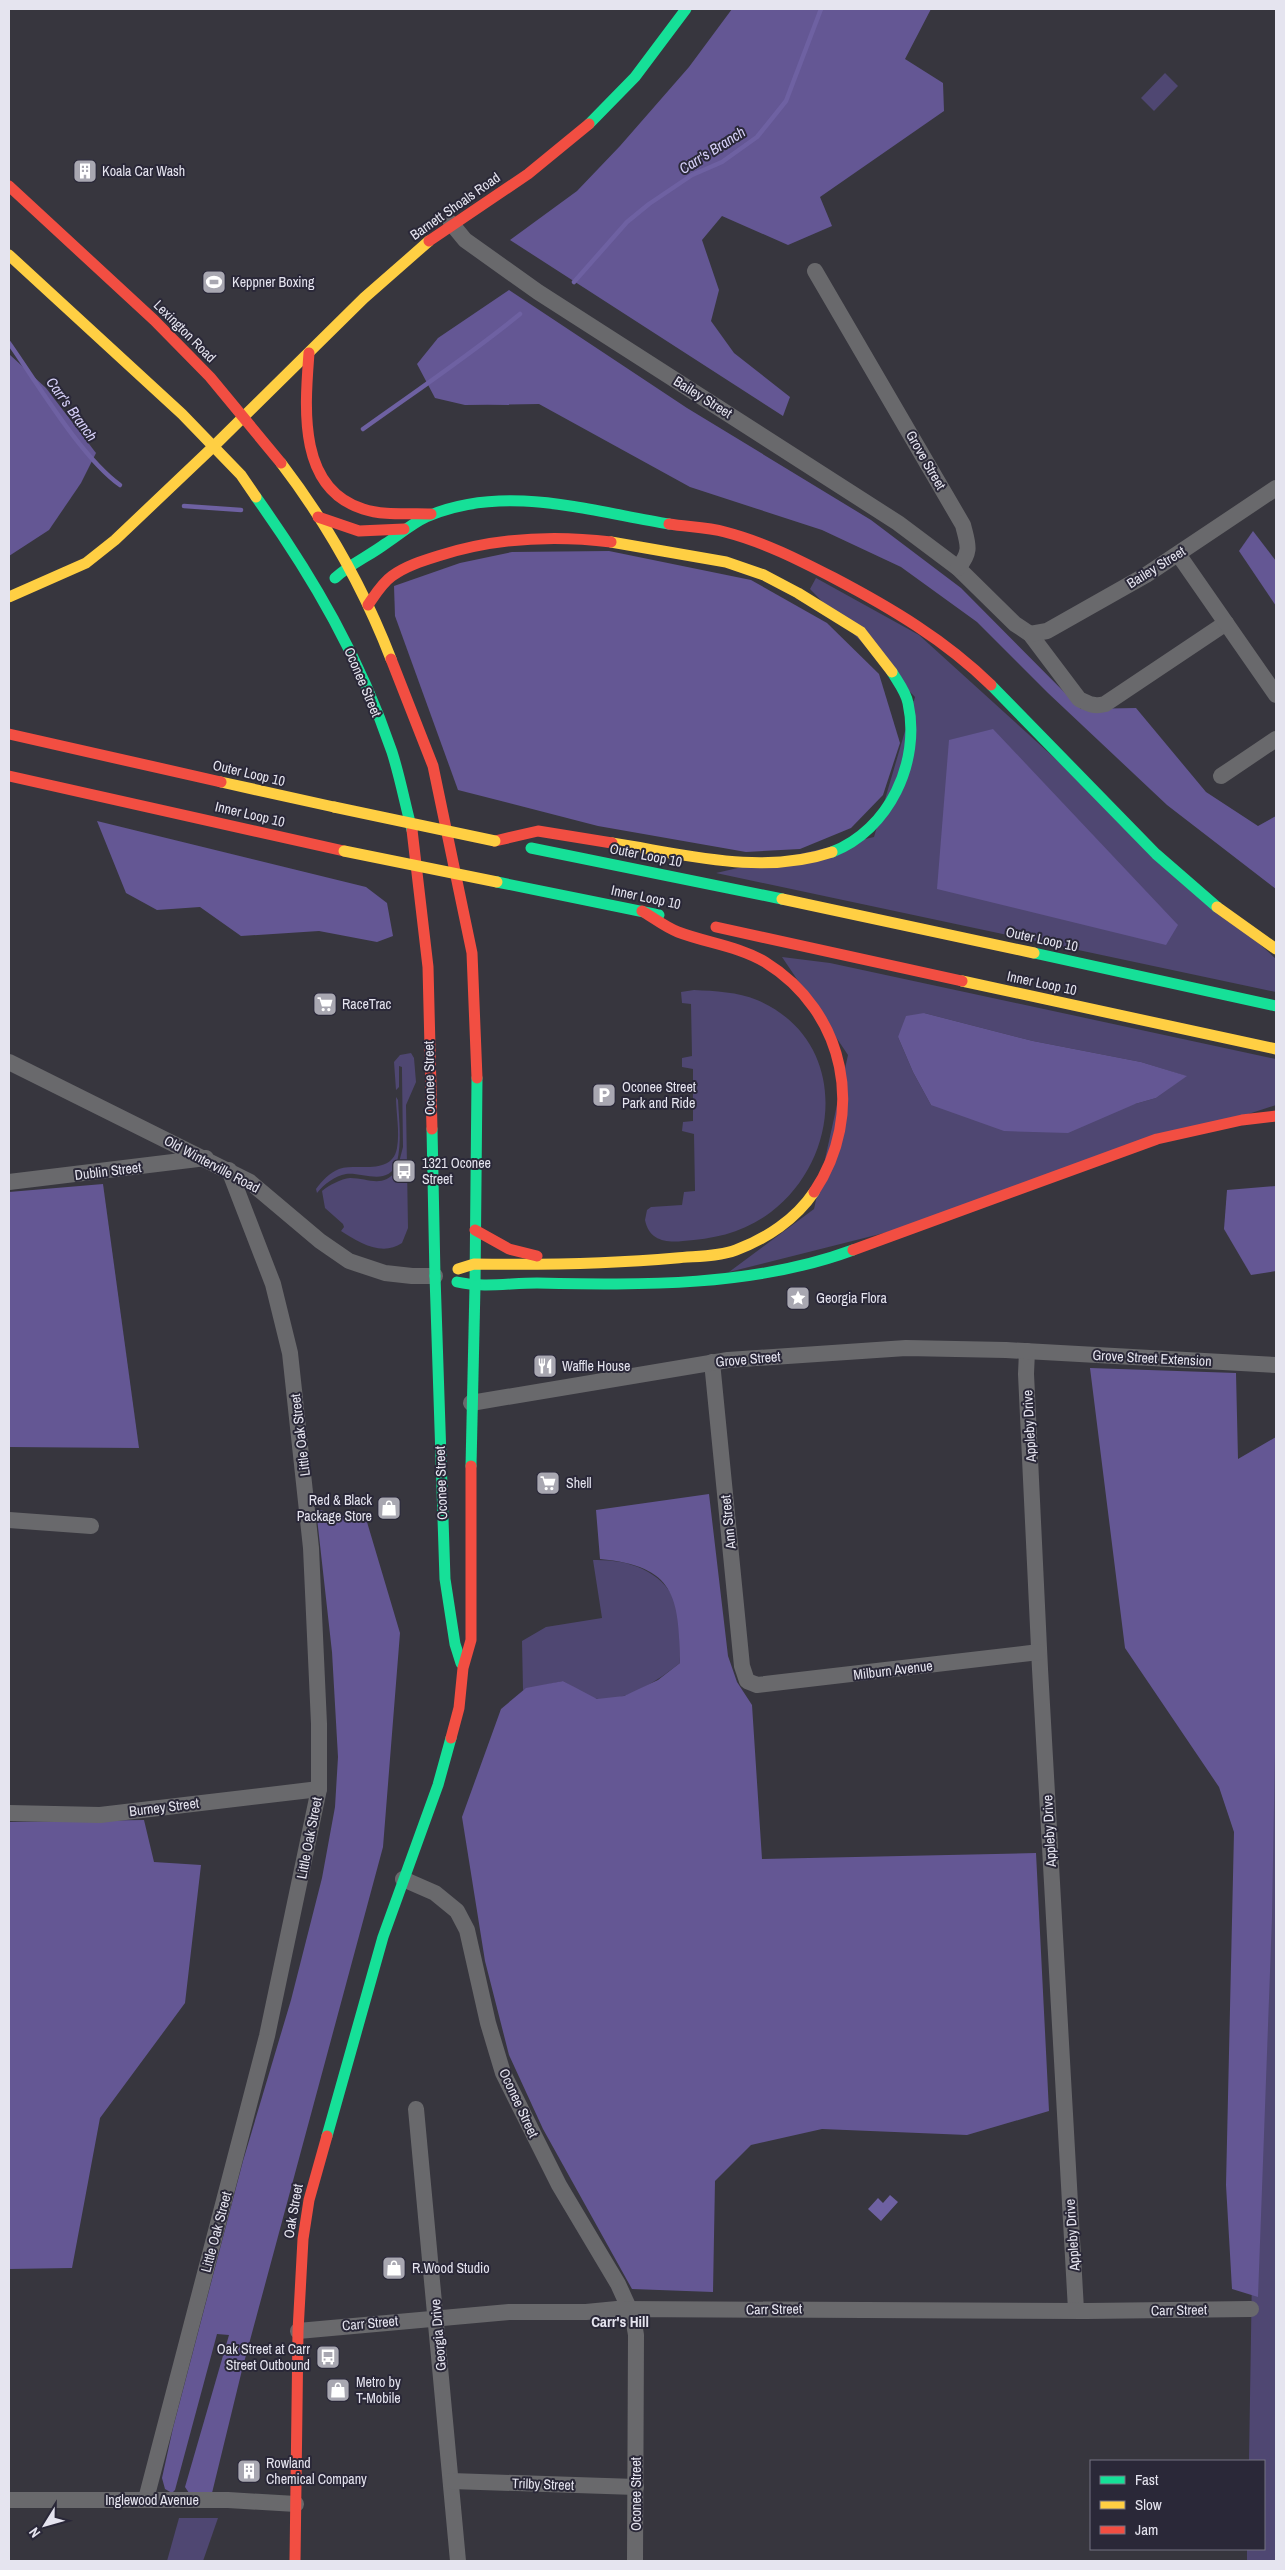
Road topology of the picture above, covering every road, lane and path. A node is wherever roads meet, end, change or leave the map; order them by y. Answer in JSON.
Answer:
{"nodes":[{"id":1,"x":686,"y":9,"type":"edge"},
{"id":2,"x":9,"y":186,"type":"edge"},
{"id":3,"x":452,"y":223,"type":"junction"},
{"id":4,"x":9,"y":255,"type":"edge"},
{"id":5,"x":815,"y":271,"type":"dead end"},
{"id":6,"x":309,"y":352,"type":"junction"},
{"id":7,"x":293,"y":368,"type":"junction"},
{"id":8,"x":292,"y":388,"type":"dead end"},
{"id":9,"x":245,"y":419,"type":"junction"},
{"id":10,"x":215,"y":445,"type":"junction"},
{"id":11,"x":300,"y":471,"type":"dead end"},
{"id":12,"x":1276,"y":488,"type":"edge"},
{"id":13,"x":306,"y":496,"type":"junction"},
{"id":14,"x":435,"y":514,"type":"junction"},
{"id":15,"x":318,"y":517,"type":"junction"},
{"id":16,"x":404,"y":529,"type":"junction"},
{"id":17,"x":1178,"y":554,"type":"junction"},
{"id":18,"x":348,"y":566,"type":"junction"},
{"id":19,"x":958,"y":568,"type":"junction"},
{"id":20,"x":320,"y":595,"type":"junction"},
{"id":21,"x":9,"y":597,"type":"edge"},
{"id":22,"x":368,"y":605,"type":"junction"},
{"id":23,"x":1226,"y":623,"type":"junction"},
{"id":24,"x":1030,"y":634,"type":"junction"},
{"id":25,"x":1276,"y":695,"type":"edge"},
{"id":26,"x":9,"y":734,"type":"edge"},
{"id":27,"x":1276,"y":739,"type":"edge"},
{"id":28,"x":9,"y":776,"type":"edge"},
{"id":29,"x":1221,"y":776,"type":"dead end"},
{"id":30,"x":495,"y":841,"type":"junction"},
{"id":31,"x":642,"y":911,"type":"junction"},
{"id":32,"x":681,"y":920,"type":"dead end"},
{"id":33,"x":700,"y":924,"type":"dead end"},
{"id":34,"x":1276,"y":949,"type":"edge"},
{"id":35,"x":1276,"y":1006,"type":"edge"},
{"id":36,"x":1276,"y":1049,"type":"edge"},
{"id":37,"x":9,"y":1062,"type":"edge"},
{"id":38,"x":1276,"y":1116,"type":"edge"},
{"id":39,"x":206,"y":1158,"type":"junction"},
{"id":40,"x":229,"y":1170,"type":"junction"},
{"id":41,"x":9,"y":1182,"type":"edge"},
{"id":42,"x":475,"y":1230,"type":"junction"},
{"id":43,"x":557,"y":1263,"type":"junction"},
{"id":44,"x":474,"y":1264,"type":"junction"},
{"id":45,"x":435,"y":1276,"type":"junction"},
{"id":46,"x":474,"y":1286,"type":"junction"},
{"id":47,"x":1027,"y":1351,"type":"junction"},
{"id":48,"x":712,"y":1362,"type":"junction"},
{"id":49,"x":1276,"y":1365,"type":"edge"},
{"id":50,"x":472,"y":1403,"type":"junction"},
{"id":51,"x":9,"y":1520,"type":"edge"},
{"id":52,"x":91,"y":1526,"type":"dead end"},
{"id":53,"x":1039,"y":1652,"type":"junction"},
{"id":54,"x":463,"y":1668,"type":"junction"},
{"id":55,"x":747,"y":1681,"type":"joint"},
{"id":56,"x":319,"y":1789,"type":"junction"},
{"id":57,"x":9,"y":1813,"type":"edge"},
{"id":58,"x":403,"y":1879,"type":"junction"},
{"id":59,"x":416,"y":2109,"type":"dead end"},
{"id":60,"x":629,"y":2309,"type":"junction"},
{"id":61,"x":1251,"y":2309,"type":"dead end"},
{"id":62,"x":1076,"y":2310,"type":"junction"},
{"id":63,"x":436,"y":2318,"type":"junction"},
{"id":64,"x":298,"y":2331,"type":"junction"},
{"id":65,"x":451,"y":2481,"type":"junction"},
{"id":66,"x":636,"y":2487,"type":"junction"},
{"id":67,"x":9,"y":2500,"type":"edge"},
{"id":68,"x":146,"y":2500,"type":"junction"},
{"id":69,"x":296,"y":2504,"type":"junction"},
{"id":70,"x":295,"y":2561,"type":"edge"},
{"id":71,"x":458,"y":2561,"type":"edge"},
{"id":72,"x":635,"y":2561,"type":"edge"}],
"edges":[{"from":1,"to":3,"type":"main road","name":"Barnett Shoals Road"},
{"from":2,"to":9,"type":"main road","name":"Lexington Road"},
{"from":3,"to":6,"type":"main road","name":"Barnett Shoals Road"},
{"from":3,"to":19,"type":"street","name":"Bailey Street"},
{"from":4,"to":10,"type":"main road"},
{"from":5,"to":19,"type":"street","name":"Grove Street"},
{"from":6,"to":7,"type":"main road","name":"Barnett Shoals Road"},
{"from":6,"to":14,"type":"main road"},
{"from":7,"to":8,"type":"main road"},
{"from":7,"to":9,"type":"main road","name":"Barnett Shoals Road"},
{"from":9,"to":10,"type":"main road","name":"Barnett Shoals Road"},
{"from":9,"to":13,"type":"main road","name":"Lexington Road"},
{"from":10,"to":20,"type":"main road","name":"Oconee Street"},
{"from":10,"to":21,"type":"main road","name":"Barnett Shoals Road"},
{"from":11,"to":13,"type":"main road"},
{"from":12,"to":17,"type":"street","name":"Bailey Street"},
{"from":13,"to":15,"type":"main road","name":"Lexington Road"},
{"from":14,"to":16,"type":"main road"},
{"from":14,"to":34,"type":"main road"},
{"from":15,"to":16,"type":"main road"},
{"from":15,"to":18,"type":"main road","name":"Oconee Street"},
{"from":16,"to":18,"type":"main road"},
{"from":17,"to":23,"type":"street"},
{"from":17,"to":24,"type":"street","name":"Bailey Street"},
{"from":18,"to":20,"type":"main road"},
{"from":18,"to":22,"type":"main road","name":"Oconee Street"},
{"from":19,"to":24,"type":"street"},
{"from":20,"to":45,"type":"main road","name":"Oconee Street"},
{"from":22,"to":30,"type":"main road"},
{"from":22,"to":42,"type":"main road","name":"Oconee Street"},
{"from":23,"to":24,"type":"street"},
{"from":23,"to":25,"type":"street"},
{"from":26,"to":30,"type":"main road","name":"Outer Loop 10","bridge":true},
{"from":27,"to":29,"type":"street"},
{"from":28,"to":31,"type":"main road","name":"Inner Loop 10","bridge":true},
{"from":30,"to":35,"type":"main road","name":"Outer Loop 10"},
{"from":31,"to":32,"type":"main road","name":"Inner Loop 10"},
{"from":31,"to":43,"type":"main road"},
{"from":33,"to":36,"type":"main road","name":"Inner Loop 10"},
{"from":37,"to":39,"type":"street","name":"Old Winterville Road"},
{"from":38,"to":46,"type":"main road"},
{"from":39,"to":40,"type":"street","name":"Old Winterville Road"},
{"from":39,"to":41,"type":"street","name":"Dublin Street"},
{"from":40,"to":45,"type":"street","name":"Old Winterville Road"},
{"from":40,"to":56,"type":"street","name":"Little Oak Street"},
{"from":42,"to":43,"type":"main road"},
{"from":42,"to":44,"type":"main road","name":"Oconee Street"},
{"from":43,"to":44,"type":"main road"},
{"from":44,"to":45,"type":"main road"},
{"from":44,"to":46,"type":"main road","name":"Oconee Street"},
{"from":45,"to":46,"type":"main road"},
{"from":45,"to":54,"type":"main road","name":"Oconee Street"},
{"from":46,"to":50,"type":"main road","name":"Oconee Street"},
{"from":47,"to":48,"type":"street","name":"Grove Street"},
{"from":47,"to":49,"type":"street","name":"Grove Street Extension"},
{"from":47,"to":53,"type":"street","name":"Appleby Drive"},
{"from":48,"to":50,"type":"street","name":"Grove Street"},
{"from":48,"to":55,"type":"street","name":"Ann Street"},
{"from":50,"to":54,"type":"main road","name":"Oconee Street"},
{"from":51,"to":52,"type":"street"},
{"from":53,"to":55,"type":"street","name":"Milburn Avenue"},
{"from":53,"to":62,"type":"street","name":"Appleby Drive"},
{"from":54,"to":58,"type":"main road","name":"Oconee Street"},
{"from":56,"to":57,"type":"street","name":"Burney Street"},
{"from":56,"to":68,"type":"street","name":"Little Oak Street"},
{"from":58,"to":60,"type":"street","name":"Oconee Street"},
{"from":58,"to":64,"type":"main road","name":"Oak Street"},
{"from":59,"to":63,"type":"street","name":"Georgia Drive"},
{"from":60,"to":62,"type":"street","name":"Carr Street"},
{"from":60,"to":63,"type":"street","name":"Carr Street"},
{"from":60,"to":66,"type":"street","name":"Oconee Street"},
{"from":61,"to":62,"type":"street","name":"Carr Street"},
{"from":63,"to":64,"type":"street","name":"Carr Street"},
{"from":63,"to":65,"type":"street","name":"Georgia Drive"},
{"from":64,"to":69,"type":"main road","name":"Oak Street"},
{"from":65,"to":66,"type":"street","name":"Trilby Street"},
{"from":65,"to":71,"type":"street","name":"Georgia Drive"},
{"from":66,"to":72,"type":"street","name":"Oconee Street"},
{"from":67,"to":68,"type":"street","name":"Inglewood Avenue"},
{"from":68,"to":69,"type":"street","name":"Inglewood Avenue"},
{"from":69,"to":70,"type":"main road","name":"Oak Street"}]}
